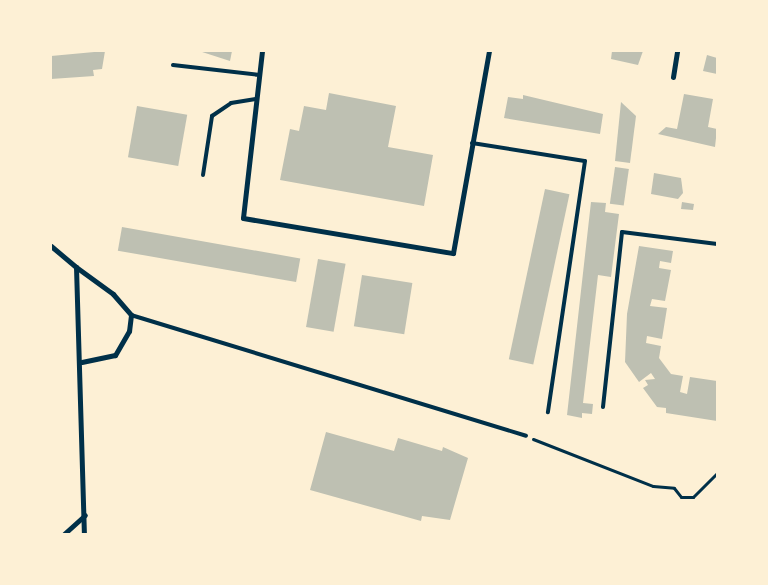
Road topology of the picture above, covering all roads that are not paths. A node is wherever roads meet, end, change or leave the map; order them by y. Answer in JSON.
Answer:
{"nodes":[{"id":1,"x":262,"y":51,"type":"edge"},
{"id":2,"x":489,"y":51,"type":"edge"},
{"id":3,"x":677,"y":51,"type":"edge"},
{"id":4,"x":173,"y":65,"type":"dead end"},
{"id":5,"x":259,"y":75,"type":"junction"},
{"id":6,"x":673,"y":77,"type":"dead end"},
{"id":7,"x":256,"y":99,"type":"junction"},
{"id":8,"x":472,"y":143,"type":"junction"},
{"id":9,"x":203,"y":175,"type":"dead end"},
{"id":10,"x":717,"y":244,"type":"edge"},
{"id":11,"x":51,"y":246,"type":"edge"},
{"id":12,"x":76,"y":267,"type":"junction"},
{"id":13,"x":131,"y":314,"type":"junction"},
{"id":14,"x":82,"y":362,"type":"junction"},
{"id":15,"x":603,"y":407,"type":"dead end"},
{"id":16,"x":548,"y":412,"type":"dead end"},
{"id":17,"x":526,"y":436,"type":"road end"},
{"id":18,"x":86,"y":515,"type":"junction"},
{"id":19,"x":64,"y":534,"type":"edge"},
{"id":20,"x":84,"y":534,"type":"edge"}],
"edges":[{"from":1,"to":5,"type":"street"},
{"from":2,"to":8,"type":"street"},
{"from":3,"to":6,"type":"street"},
{"from":4,"to":5,"type":"lane"},
{"from":5,"to":7,"type":"street"},
{"from":7,"to":8,"type":"street"},
{"from":7,"to":9,"type":"lane"},
{"from":8,"to":16,"type":"lane"},
{"from":10,"to":15,"type":"lane"},
{"from":11,"to":12,"type":"street"},
{"from":12,"to":13,"type":"street"},
{"from":12,"to":14,"type":"street"},
{"from":13,"to":14,"type":"street"},
{"from":13,"to":17,"type":"lane"},
{"from":14,"to":18,"type":"street"},
{"from":18,"to":19,"type":"street"},
{"from":18,"to":20,"type":"street"}]}
